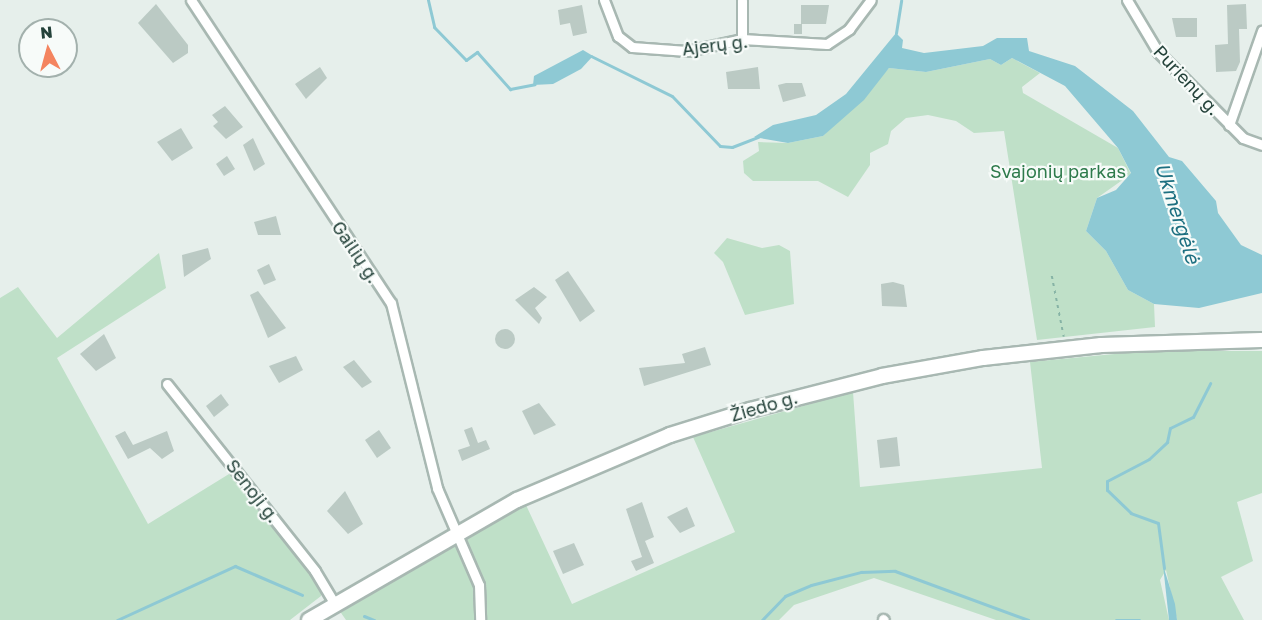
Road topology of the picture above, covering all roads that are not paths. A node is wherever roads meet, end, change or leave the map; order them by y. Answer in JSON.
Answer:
{"nodes":[{"id":1,"x":191,"y":0,"type":"edge"},
{"id":2,"x":604,"y":0,"type":"edge"},
{"id":3,"x":742,"y":0,"type":"edge"},
{"id":4,"x":871,"y":0,"type":"edge"},
{"id":5,"x":1127,"y":0,"type":"edge"},
{"id":6,"x":1262,"y":30,"type":"edge"},
{"id":7,"x":742,"y":39,"type":"junction"},
{"id":8,"x":1229,"y":125,"type":"junction"},
{"id":9,"x":1262,"y":145,"type":"edge"},
{"id":10,"x":1262,"y":340,"type":"edge"},
{"id":11,"x":166,"y":384,"type":"dead end"},
{"id":12,"x":456,"y":531,"type":"junction"},
{"id":13,"x":334,"y":603,"type":"junction"},
{"id":14,"x":309,"y":620,"type":"edge"},
{"id":15,"x":480,"y":620,"type":"edge"}],
"edges":[{"from":1,"to":12,"type":"street","name":"Gailių g."},
{"from":2,"to":7,"type":"street","name":"Ajerų g."},
{"from":3,"to":7,"type":"street"},
{"from":4,"to":7,"type":"street","name":"Ajerų g."},
{"from":5,"to":8,"type":"street","name":"Purienų g."},
{"from":6,"to":8,"type":"street"},
{"from":8,"to":9,"type":"street","name":"Purienų g."},
{"from":10,"to":12,"type":"street","name":"Žiedo g."},
{"from":11,"to":13,"type":"street","name":"Senoji g."},
{"from":12,"to":13,"type":"street","name":"Žiedo g."},
{"from":12,"to":15,"type":"street","name":"Gailių g."},
{"from":13,"to":14,"type":"street","name":"Žiedo g."}]}
